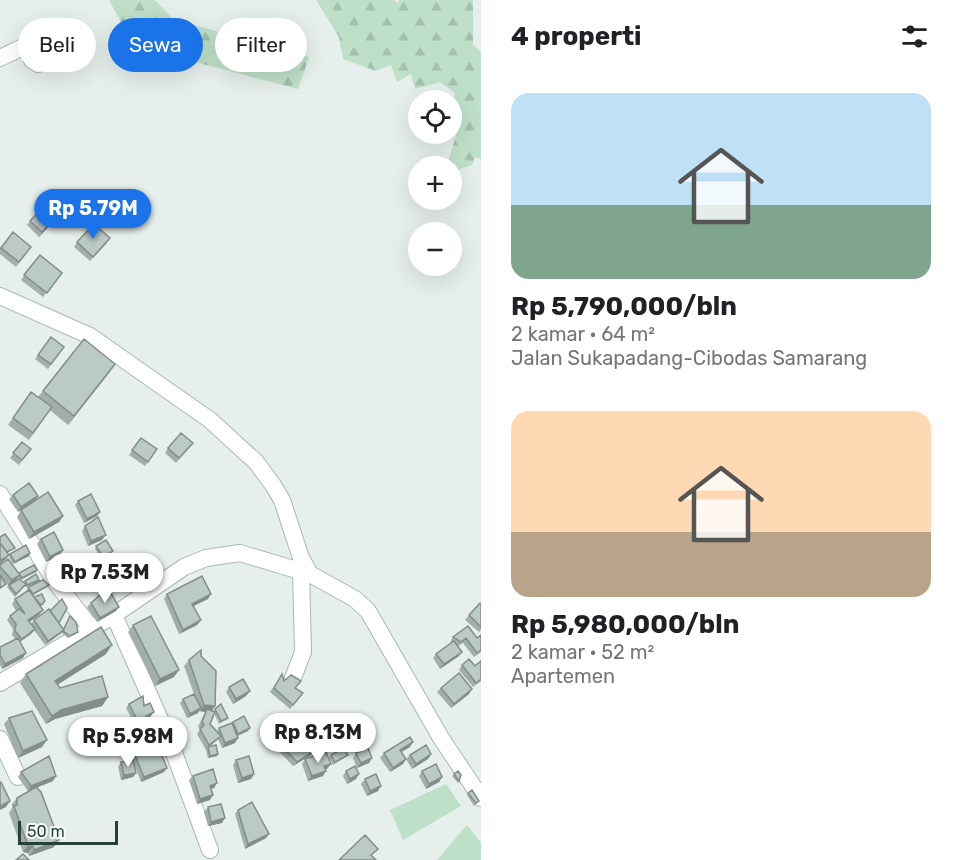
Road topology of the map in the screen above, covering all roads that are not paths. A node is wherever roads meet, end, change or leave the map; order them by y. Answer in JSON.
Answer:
{"nodes":[{"id":1,"x":18,"y":49,"type":"edge"},
{"id":2,"x":0,"y":58,"type":"edge"},
{"id":3,"x":0,"y":296,"type":"edge"},
{"id":4,"x":0,"y":494,"type":"edge"},
{"id":5,"x":305,"y":572,"type":"junction"},
{"id":6,"x":114,"y":615,"type":"junction"},
{"id":7,"x":91,"y":628,"type":"junction"},
{"id":8,"x":293,"y":678,"type":"edge"},
{"id":9,"x":0,"y":683,"type":"edge"},
{"id":10,"x":0,"y":739,"type":"edge"},
{"id":11,"x":18,"y":777,"type":"dead end"},
{"id":12,"x":481,"y":798,"type":"edge"},
{"id":13,"x":210,"y":850,"type":"dead end"}],
"edges":[{"from":1,"to":2,"type":"street"},
{"from":3,"to":5,"type":"street"},
{"from":4,"to":7,"type":"street"},
{"from":5,"to":6,"type":"street"},
{"from":5,"to":8,"type":"street"},
{"from":5,"to":12,"type":"street"},
{"from":6,"to":7,"type":"street"},
{"from":6,"to":13,"type":"street"},
{"from":7,"to":9,"type":"street"},
{"from":10,"to":11,"type":"street"}]}
